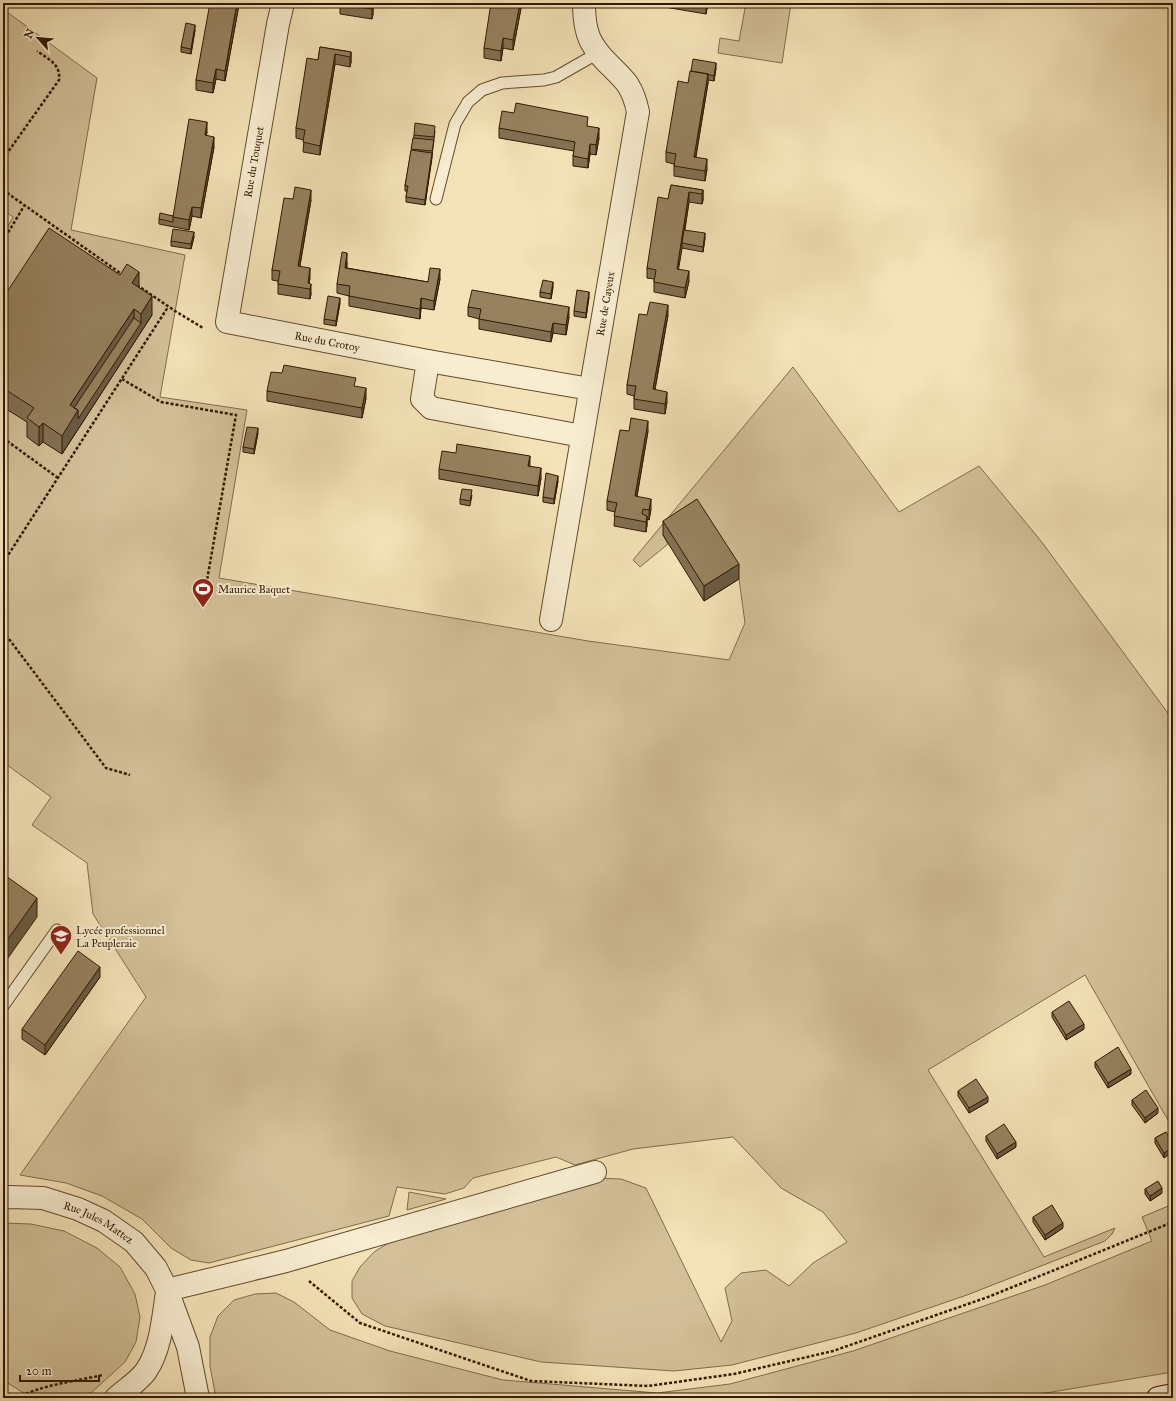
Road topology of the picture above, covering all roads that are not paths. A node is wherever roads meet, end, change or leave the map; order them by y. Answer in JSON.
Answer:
{"nodes":[{"id":1,"x":283,"y":3,"type":"edge"},
{"id":2,"x":584,"y":3,"type":"edge"},
{"id":3,"x":598,"y":53,"type":"junction"},
{"id":4,"x":436,"y":199,"type":"dead end"},
{"id":5,"x":218,"y":327,"type":"joint"},
{"id":6,"x":428,"y":361,"type":"junction"},
{"id":7,"x":590,"y":389,"type":"junction"},
{"id":8,"x":582,"y":436,"type":"junction"},
{"id":9,"x":551,"y":620,"type":"dead end"},
{"id":10,"x":57,"y":930,"type":"dead end"},
{"id":11,"x":3,"y":1006,"type":"edge"},
{"id":12,"x":595,"y":1172,"type":"dead end"},
{"id":13,"x":3,"y":1198,"type":"edge"},
{"id":14,"x":167,"y":1290,"type":"junction"},
{"id":15,"x":1173,"y":1396,"type":"edge"},
{"id":16,"x":116,"y":1398,"type":"edge"},
{"id":17,"x":198,"y":1398,"type":"edge"},
{"id":18,"x":1158,"y":1398,"type":"edge"}],
"edges":[{"from":1,"to":5,"type":"street","name":"Rue du Touquet"},
{"from":2,"to":3,"type":"street","name":"Rue de Cayeux"},
{"from":3,"to":4,"type":"lane"},
{"from":3,"to":7,"type":"street","name":"Rue de Cayeux"},
{"from":5,"to":6,"type":"street","name":"Rue du Crotoy"},
{"from":6,"to":7,"type":"street","name":"Rue du Crotoy"},
{"from":6,"to":8,"type":"street"},
{"from":7,"to":8,"type":"street","name":"Rue de Cayeux"},
{"from":8,"to":9,"type":"street","name":"Rue de Cayeux"},
{"from":10,"to":11,"type":"lane"},
{"from":12,"to":14,"type":"street"},
{"from":13,"to":14,"type":"street","name":"Rue Jules Mattez"},
{"from":14,"to":16,"type":"street"},
{"from":14,"to":17,"type":"street","name":"Rue Jules Mattez"},
{"from":15,"to":18,"type":"street"}]}
